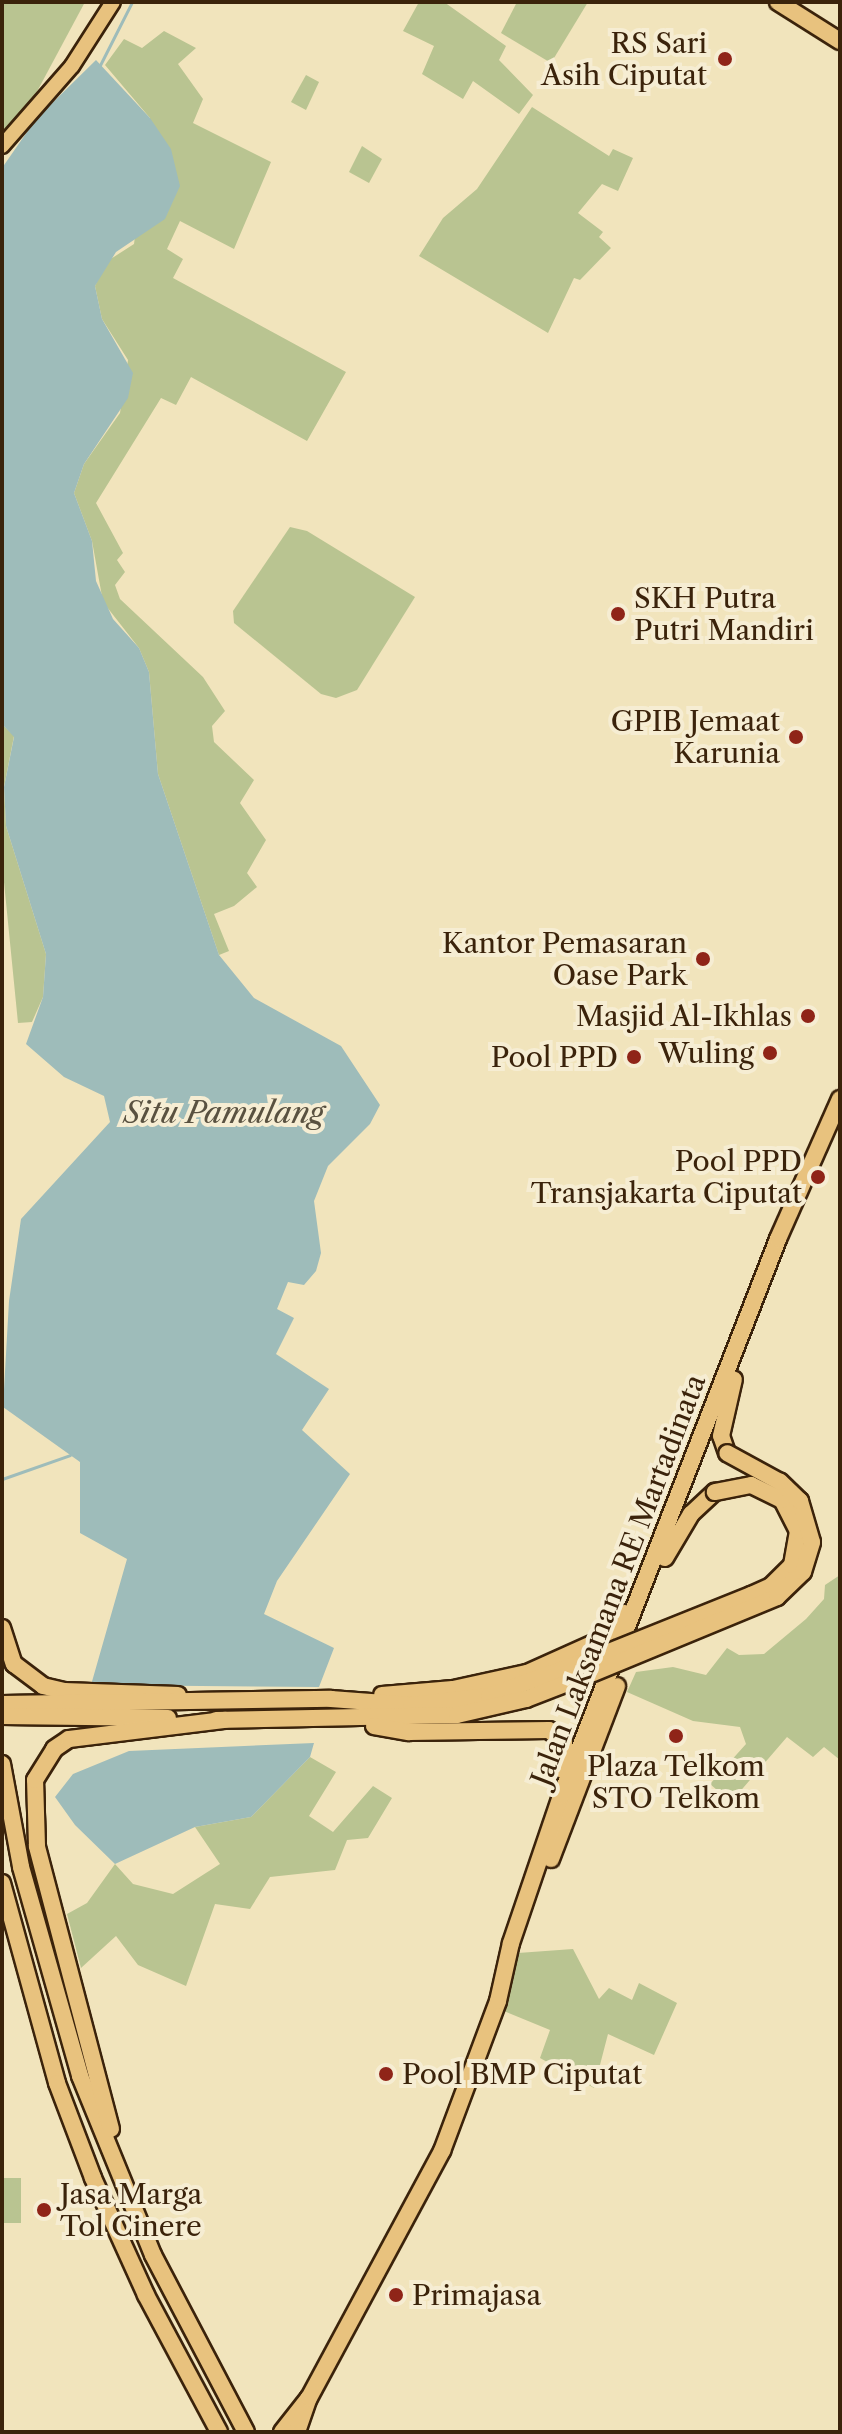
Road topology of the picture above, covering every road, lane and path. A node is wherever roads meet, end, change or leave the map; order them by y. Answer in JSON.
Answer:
{"nodes":[{"id":1,"x":113,"y":2,"type":"edge"},
{"id":2,"x":778,"y":2,"type":"edge"},
{"id":3,"x":840,"y":41,"type":"edge"},
{"id":4,"x":2,"y":146,"type":"edge"},
{"id":5,"x":840,"y":1099,"type":"edge"},
{"id":6,"x":789,"y":1224,"type":"junction"},
{"id":7,"x":734,"y":1379,"type":"junction"},
{"id":8,"x":661,"y":1556,"type":"junction"},
{"id":9,"x":2,"y":1628,"type":"edge"},
{"id":10,"x":332,"y":1699,"type":"junction"},
{"id":11,"x":226,"y":1700,"type":"junction"},
{"id":12,"x":2,"y":1704,"type":"edge"},
{"id":13,"x":2,"y":1716,"type":"edge"},
{"id":14,"x":333,"y":1719,"type":"junction"},
{"id":15,"x":224,"y":1720,"type":"junction"},
{"id":16,"x":2,"y":1764,"type":"edge"},
{"id":17,"x":561,"y":1796,"type":"junction"},
{"id":18,"x":2,"y":1883,"type":"edge"},
{"id":19,"x":2,"y":1910,"type":"edge"},
{"id":20,"x":510,"y":1961,"type":"junction"},
{"id":21,"x":21,"y":1962,"type":"junction"},
{"id":22,"x":153,"y":2255,"type":"junction"},
{"id":23,"x":309,"y":2398,"type":"junction"},
{"id":24,"x":219,"y":2432,"type":"edge"},
{"id":25,"x":246,"y":2432,"type":"edge"},
{"id":26,"x":282,"y":2432,"type":"edge"},
{"id":27,"x":297,"y":2432,"type":"edge"}],
"edges":[{"from":1,"to":4,"type":"main road"},
{"from":2,"to":3,"type":"highway"},
{"from":5,"to":6,"type":"highway","name":"Jalan Laksamana RE Martadinata"},
{"from":6,"to":7,"type":"highway","name":"Jalan Laksamana RE Martadinata"},
{"from":6,"to":8,"type":"highway","name":"Jalan Laksamana RE Martadinata"},
{"from":7,"to":8,"type":"highway","name":"Jalan Laksamana RE Martadinata"},
{"from":7,"to":14,"type":"highway","bridge":true},
{"from":8,"to":10,"type":"highway"},
{"from":8,"to":10,"type":"highway","bridge":true},
{"from":8,"to":17,"type":"highway","name":"Jalan Laksamana RE Martadinata"},
{"from":8,"to":20,"type":"highway","name":"Jalan Laksamana RE Martadinata"},
{"from":9,"to":11,"type":"highway"},
{"from":10,"to":11,"type":"highway"},
{"from":11,"to":12,"type":"highway"},
{"from":13,"to":15,"type":"highway"},
{"from":14,"to":15,"type":"highway"},
{"from":14,"to":17,"type":"highway"},
{"from":15,"to":22,"type":"highway"},
{"from":16,"to":22,"type":"highway"},
{"from":17,"to":20,"type":"highway","name":"Jalan Laksamana RE Martadinata"},
{"from":18,"to":21,"type":"highway"},
{"from":19,"to":21,"type":"highway"},
{"from":20,"to":23,"type":"highway","name":"Jalan Laksamana RE Martadinata"},
{"from":21,"to":24,"type":"highway"},
{"from":22,"to":25,"type":"highway"},
{"from":23,"to":26,"type":"highway","name":"Jalan Laksamana RE Martadinata"},
{"from":23,"to":27,"type":"highway","name":"Jalan Laksamana RE Martadinata"}]}
